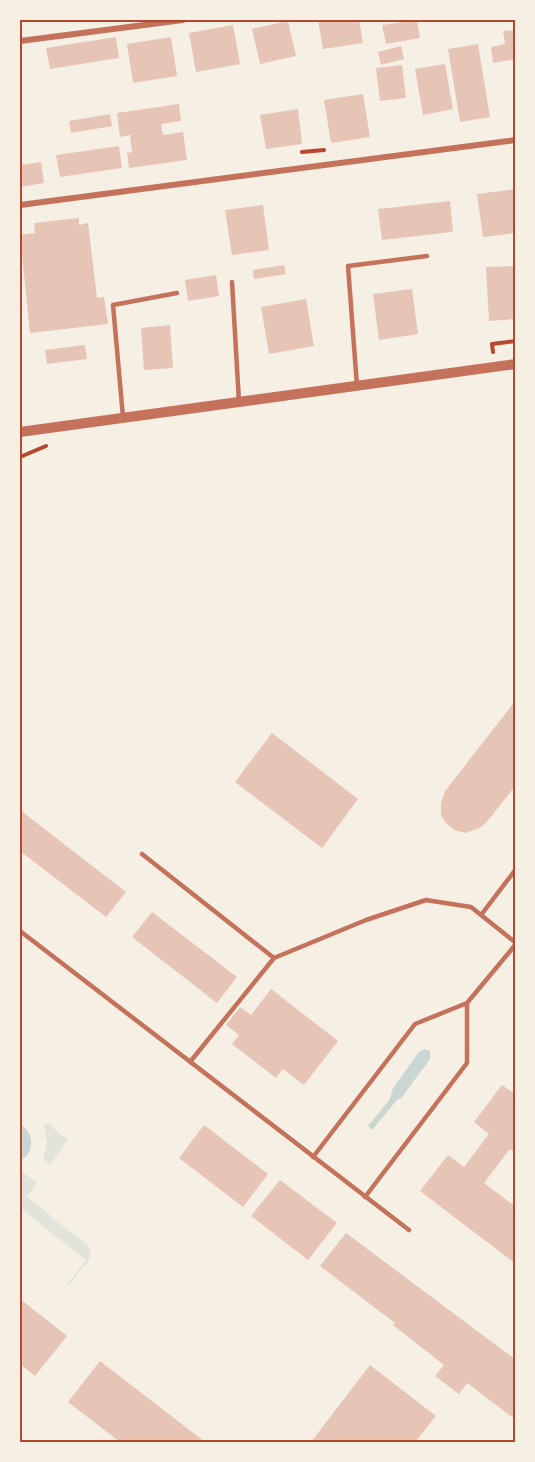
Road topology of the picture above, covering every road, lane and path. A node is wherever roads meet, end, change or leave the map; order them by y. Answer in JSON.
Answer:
{"nodes":[{"id":1,"x":183,"y":20,"type":"edge"},
{"id":2,"x":20,"y":41,"type":"edge"},
{"id":3,"x":516,"y":140,"type":"edge"},
{"id":4,"x":20,"y":205,"type":"edge"},
{"id":5,"x":427,"y":256,"type":"dead end"},
{"id":6,"x":232,"y":282,"type":"dead end"},
{"id":7,"x":177,"y":293,"type":"dead end"},
{"id":8,"x":516,"y":363,"type":"edge"},
{"id":9,"x":357,"y":386,"type":"junction"},
{"id":10,"x":239,"y":402,"type":"junction"},
{"id":11,"x":123,"y":417,"type":"junction"},
{"id":12,"x":20,"y":432,"type":"edge"},
{"id":13,"x":142,"y":854,"type":"dead end"},
{"id":14,"x":516,"y":869,"type":"edge"},
{"id":15,"x":481,"y":915,"type":"junction"},
{"id":16,"x":20,"y":931,"type":"edge"},
{"id":17,"x":516,"y":943,"type":"edge"},
{"id":18,"x":274,"y":958,"type":"junction"},
{"id":19,"x":467,"y":1003,"type":"junction"},
{"id":20,"x":190,"y":1062,"type":"junction"},
{"id":21,"x":313,"y":1157,"type":"junction"},
{"id":22,"x":365,"y":1197,"type":"junction"},
{"id":23,"x":409,"y":1230,"type":"dead end"}],
"edges":[{"from":1,"to":2,"type":"street"},
{"from":3,"to":4,"type":"street"},
{"from":5,"to":9,"type":"lane"},
{"from":6,"to":10,"type":"lane"},
{"from":7,"to":11,"type":"lane"},
{"from":8,"to":9,"type":"street"},
{"from":9,"to":10,"type":"street"},
{"from":10,"to":11,"type":"street"},
{"from":11,"to":12,"type":"street"},
{"from":13,"to":18,"type":"lane"},
{"from":14,"to":15,"type":"lane"},
{"from":15,"to":17,"type":"lane"},
{"from":15,"to":18,"type":"lane"},
{"from":16,"to":20,"type":"lane"},
{"from":17,"to":19,"type":"lane"},
{"from":18,"to":20,"type":"lane"},
{"from":19,"to":21,"type":"lane"},
{"from":19,"to":22,"type":"lane"},
{"from":20,"to":21,"type":"lane"},
{"from":21,"to":22,"type":"lane"},
{"from":22,"to":23,"type":"lane"}]}
